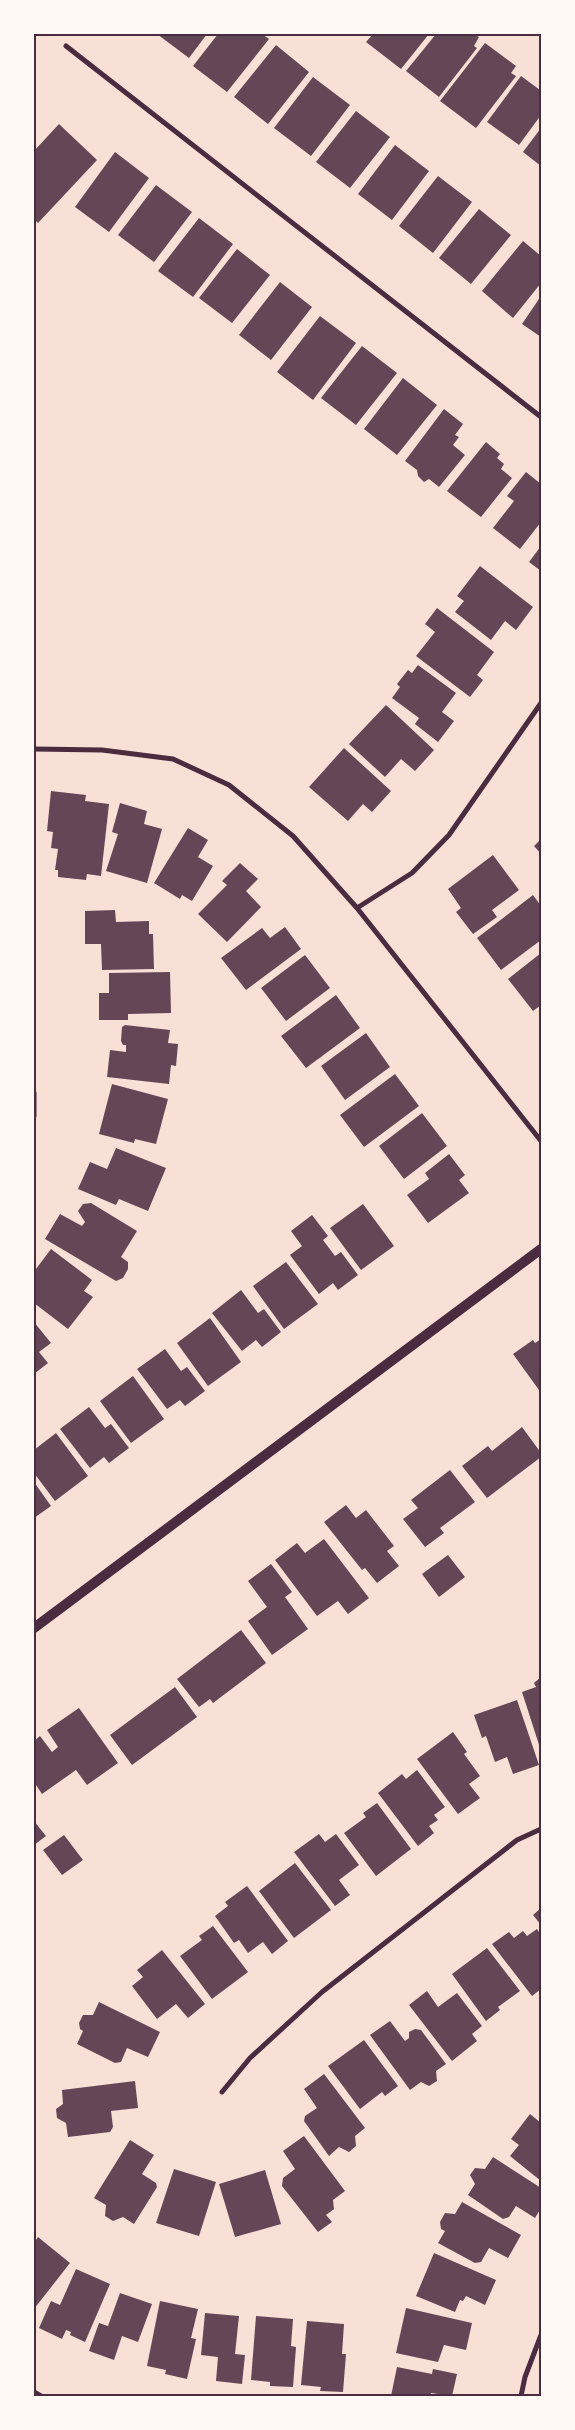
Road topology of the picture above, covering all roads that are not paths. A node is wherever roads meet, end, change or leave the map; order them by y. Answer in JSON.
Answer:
{"nodes":[{"id":1,"x":66,"y":46,"type":"dead end"},
{"id":2,"x":541,"y":417,"type":"edge"},
{"id":3,"x":541,"y":703,"type":"edge"},
{"id":4,"x":34,"y":749,"type":"edge"},
{"id":5,"x":357,"y":908,"type":"junction"},
{"id":6,"x":34,"y":1093,"type":"edge"},
{"id":7,"x":34,"y":1116,"type":"edge"},
{"id":8,"x":541,"y":1141,"type":"edge"},
{"id":9,"x":541,"y":1249,"type":"edge"},
{"id":10,"x":34,"y":1628,"type":"edge"},
{"id":11,"x":541,"y":1829,"type":"edge"},
{"id":12,"x":222,"y":2092,"type":"dead end"},
{"id":13,"x":541,"y":2335,"type":"edge"},
{"id":14,"x":34,"y":2392,"type":"edge"},
{"id":15,"x":40,"y":2396,"type":"edge"},
{"id":16,"x":521,"y":2396,"type":"edge"}],
"edges":[{"from":1,"to":2,"type":"street"},
{"from":3,"to":5,"type":"street"},
{"from":4,"to":5,"type":"street"},
{"from":5,"to":8,"type":"street"},
{"from":6,"to":7,"type":"street"},
{"from":9,"to":10,"type":"main road"},
{"from":11,"to":12,"type":"street"},
{"from":13,"to":16,"type":"street"},
{"from":14,"to":15,"type":"street"}]}
